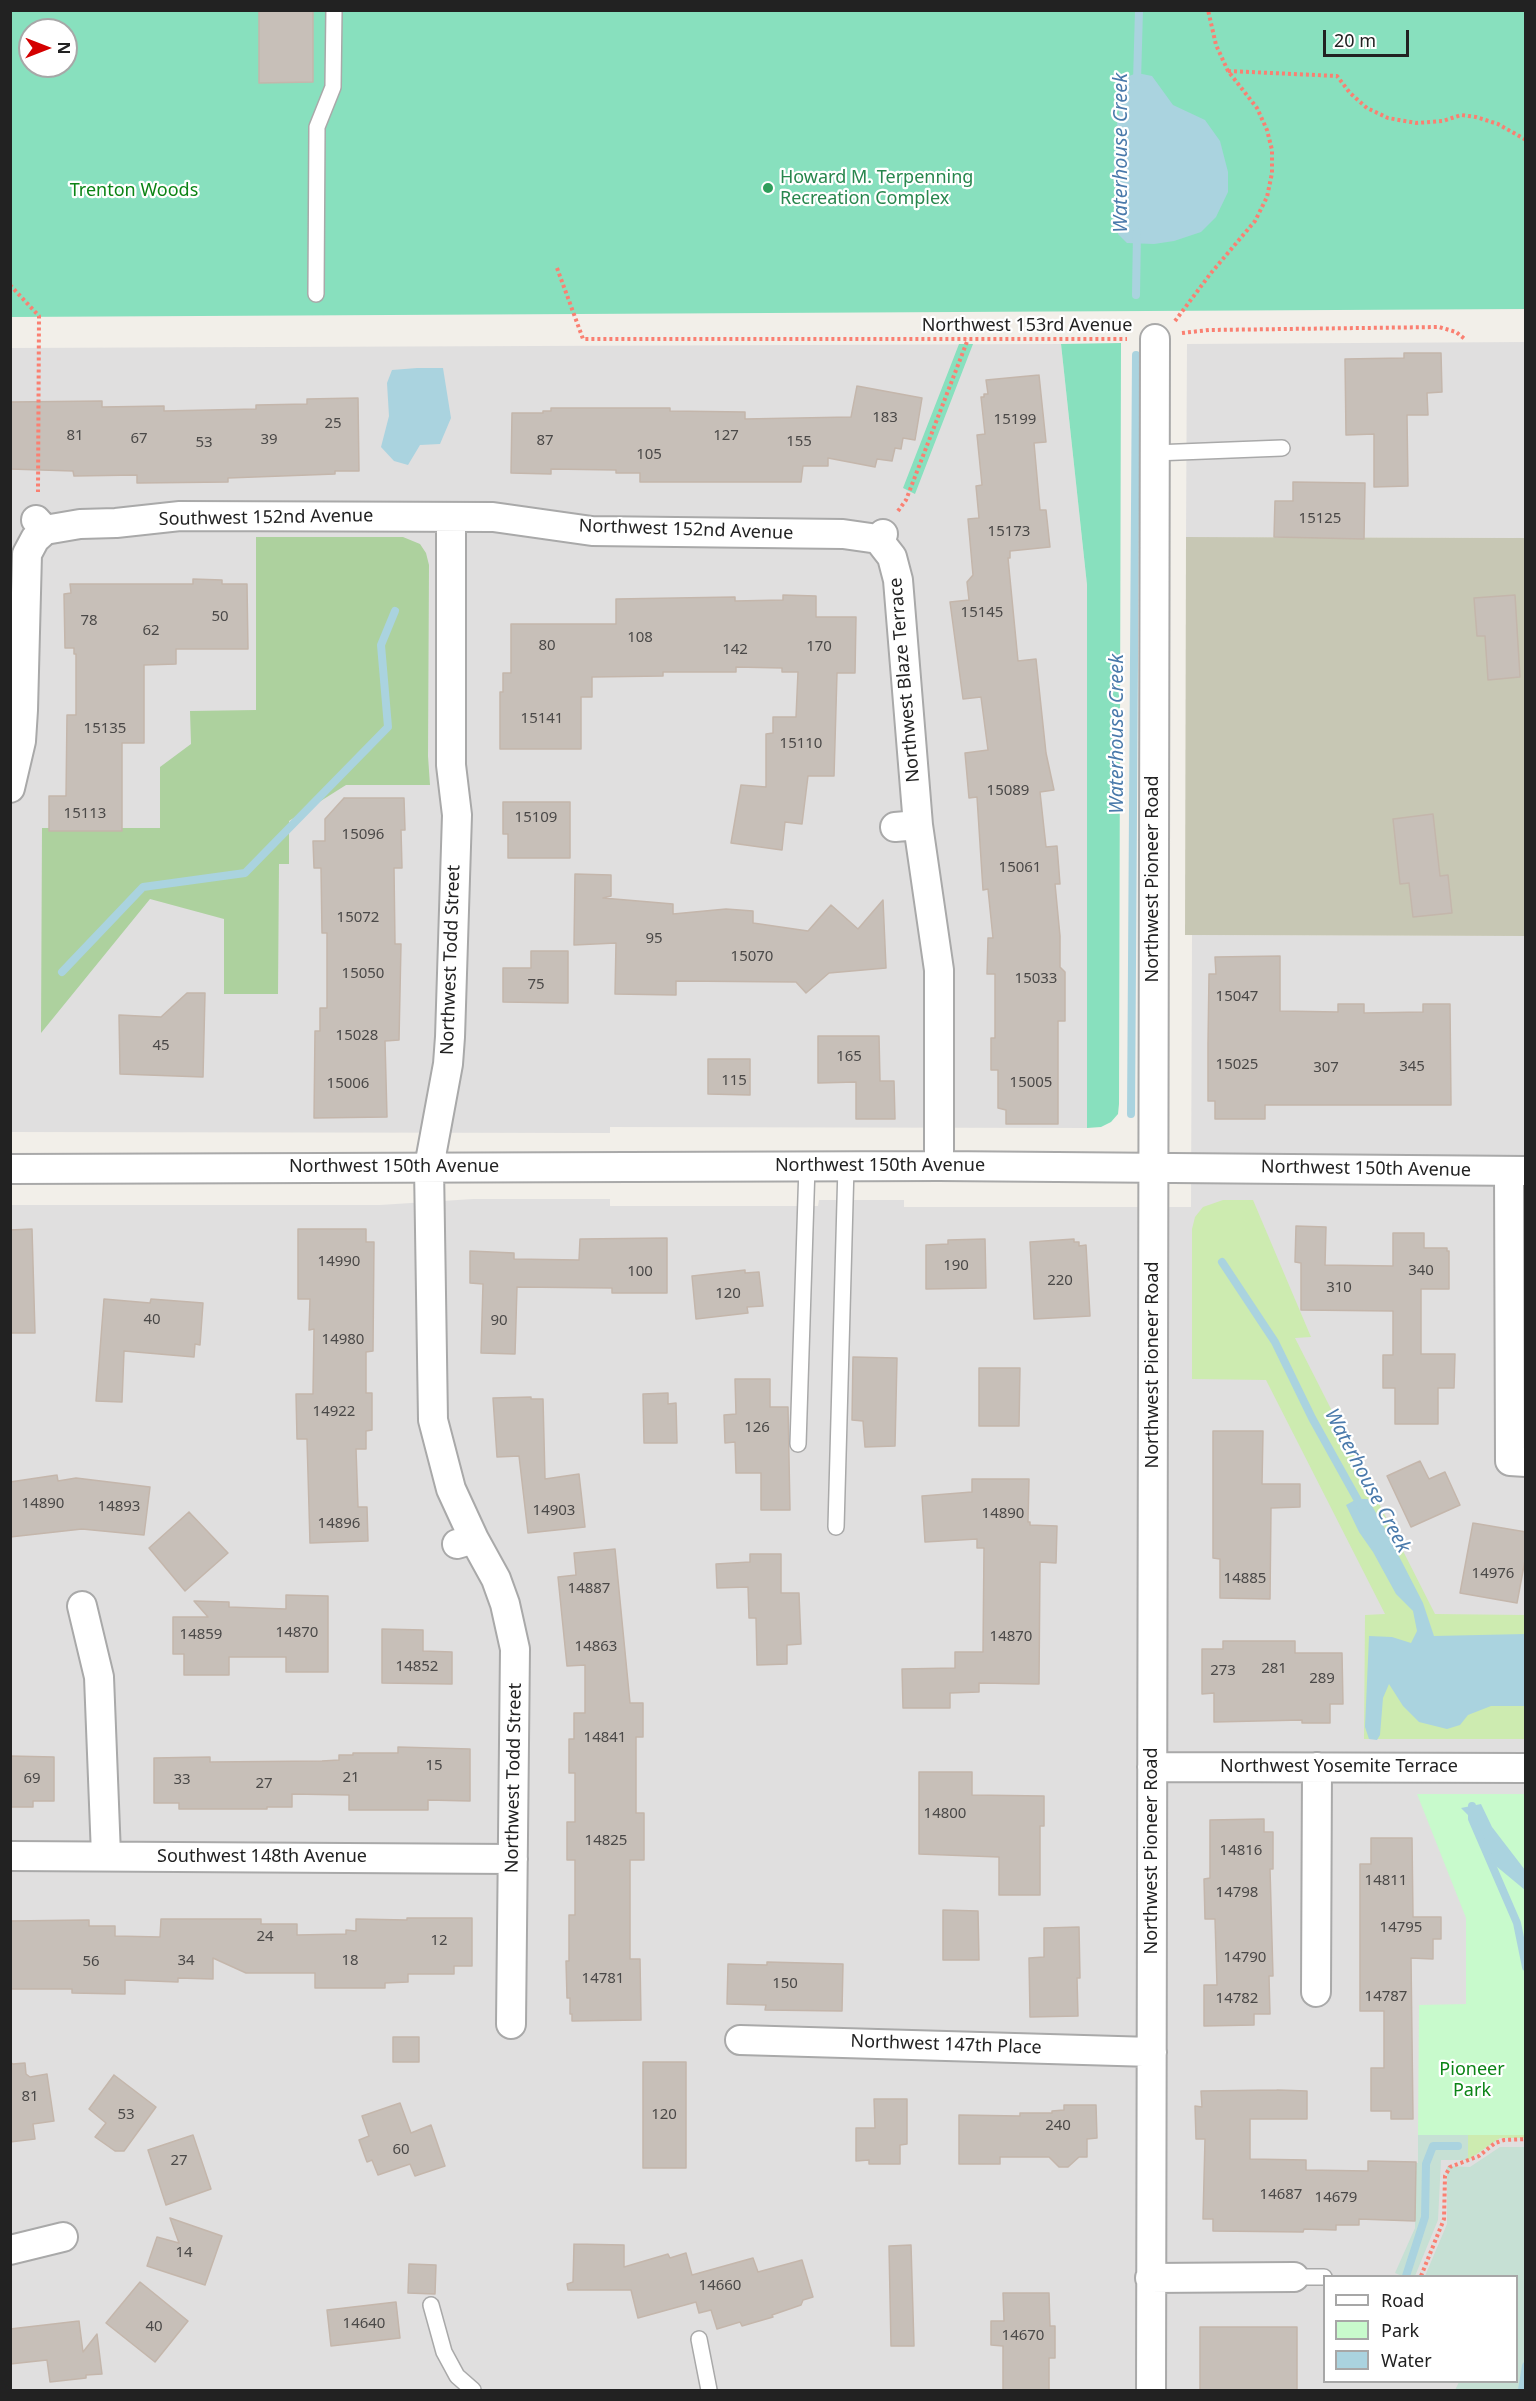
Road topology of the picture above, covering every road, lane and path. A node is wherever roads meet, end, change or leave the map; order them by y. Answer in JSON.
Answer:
{"nodes":[{"id":1,"x":334,"y":10,"type":"edge"},
{"id":2,"x":1208,"y":10,"type":"edge"},
{"id":3,"x":1228,"y":71,"type":"junction"},
{"id":4,"x":1526,"y":140,"type":"edge"},
{"id":5,"x":557,"y":268,"type":"dead end"},
{"id":6,"x":10,"y":285,"type":"edge"},
{"id":7,"x":316,"y":294,"type":"dead end"},
{"id":8,"x":968,"y":339,"type":"junction"},
{"id":9,"x":1155,"y":339,"type":"junction"},
{"id":10,"x":1466,"y":340,"type":"dead end"},
{"id":11,"x":1282,"y":448,"type":"dead end"},
{"id":12,"x":1154,"y":453,"type":"junction"},
{"id":13,"x":451,"y":517,"type":"junction"},
{"id":14,"x":41,"y":525,"type":"junction"},
{"id":15,"x":881,"y":537,"type":"junction"},
{"id":16,"x":10,"y":788,"type":"edge"},
{"id":17,"x":807,"y":1166,"type":"junction"},
{"id":18,"x":846,"y":1166,"type":"junction"},
{"id":19,"x":939,"y":1166,"type":"junction"},
{"id":20,"x":429,"y":1167,"type":"junction"},
{"id":21,"x":1153,"y":1167,"type":"junction"},
{"id":22,"x":10,"y":1168,"type":"edge"},
{"id":23,"x":1517,"y":1171,"type":"edge"},
{"id":24,"x":798,"y":1444,"type":"dead end"},
{"id":25,"x":1526,"y":1462,"type":"edge"},
{"id":26,"x":836,"y":1527,"type":"dead end"},
{"id":27,"x":82,"y":1606,"type":"dead end"},
{"id":28,"x":1152,"y":1767,"type":"junction"},
{"id":29,"x":1317,"y":1767,"type":"junction"},
{"id":30,"x":1526,"y":1768,"type":"edge"},
{"id":31,"x":106,"y":1855,"type":"junction"},
{"id":32,"x":10,"y":1856,"type":"edge"},
{"id":33,"x":513,"y":1859,"type":"junction"},
{"id":34,"x":1316,"y":1992,"type":"dead end"},
{"id":35,"x":511,"y":2024,"type":"dead end"},
{"id":36,"x":740,"y":2040,"type":"dead end"},
{"id":37,"x":1152,"y":2052,"type":"junction"},
{"id":38,"x":1526,"y":2139,"type":"edge"},
{"id":39,"x":63,"y":2237,"type":"dead end"},
{"id":40,"x":10,"y":2250,"type":"edge"},
{"id":41,"x":1422,"y":2275,"type":"edge"},
{"id":42,"x":1294,"y":2277,"type":"joint"},
{"id":43,"x":1323,"y":2277,"type":"edge"},
{"id":44,"x":1150,"y":2278,"type":"junction"},
{"id":45,"x":431,"y":2305,"type":"dead end"},
{"id":46,"x":699,"y":2338,"type":"dead end"},
{"id":47,"x":472,"y":2391,"type":"edge"},
{"id":48,"x":708,"y":2391,"type":"edge"},
{"id":49,"x":1151,"y":2391,"type":"edge"}],
"edges":[{"from":1,"to":7,"type":"lane"},
{"from":2,"to":3,"type":"path"},
{"from":3,"to":4,"type":"path"},
{"from":3,"to":9,"type":"path"},
{"from":5,"to":8,"type":"path","name":"Northwest 153rd Avenue"},
{"from":6,"to":14,"type":"path"},
{"from":8,"to":9,"type":"path","name":"Northwest 153rd Avenue"},
{"from":8,"to":15,"type":"path"},
{"from":9,"to":10,"type":"path","name":"Northwest 153rd Avenue"},
{"from":9,"to":12,"type":"street","name":"Northwest Pioneer Road"},
{"from":11,"to":12,"type":"lane"},
{"from":12,"to":21,"type":"street","name":"Northwest Pioneer Road"},
{"from":13,"to":14,"type":"street","name":"Southwest 152nd Avenue"},
{"from":13,"to":15,"type":"street","name":"Northwest 152nd Avenue"},
{"from":13,"to":20,"type":"street","name":"Northwest Todd Street"},
{"from":14,"to":16,"type":"street"},
{"from":15,"to":19,"type":"street","name":"Northwest Blaze Terrace"},
{"from":17,"to":18,"type":"street","name":"Northwest 150th Avenue"},
{"from":17,"to":20,"type":"street","name":"Northwest 150th Avenue"},
{"from":17,"to":24,"type":"lane"},
{"from":18,"to":19,"type":"street","name":"Northwest 150th Avenue"},
{"from":18,"to":26,"type":"lane"},
{"from":19,"to":21,"type":"street","name":"Northwest 150th Avenue"},
{"from":20,"to":22,"type":"street","name":"Northwest 150th Avenue"},
{"from":20,"to":33,"type":"street","name":"Northwest Todd Street"},
{"from":21,"to":23,"type":"street","name":"Northwest 150th Avenue"},
{"from":21,"to":28,"type":"street","name":"Northwest Pioneer Road"},
{"from":23,"to":25,"type":"street"},
{"from":27,"to":31,"type":"street"},
{"from":28,"to":29,"type":"street","name":"Northwest Yosemite Terrace"},
{"from":28,"to":37,"type":"street","name":"Northwest Pioneer Road"},
{"from":29,"to":30,"type":"street","name":"Northwest Yosemite Terrace"},
{"from":29,"to":34,"type":"street"},
{"from":31,"to":32,"type":"street","name":"Southwest 148th Avenue"},
{"from":31,"to":33,"type":"street","name":"Southwest 148th Avenue"},
{"from":33,"to":35,"type":"street","name":"Northwest Todd Street"},
{"from":36,"to":37,"type":"street","name":"Northwest 147th Place"},
{"from":37,"to":44,"type":"street","name":"Northwest Pioneer Road"},
{"from":38,"to":41,"type":"path"},
{"from":39,"to":40,"type":"street"},
{"from":42,"to":43,"type":"lane"},
{"from":42,"to":44,"type":"street"},
{"from":44,"to":49,"type":"street","name":"Northwest Pioneer Road"},
{"from":45,"to":47,"type":"lane"},
{"from":46,"to":48,"type":"lane"}]}
